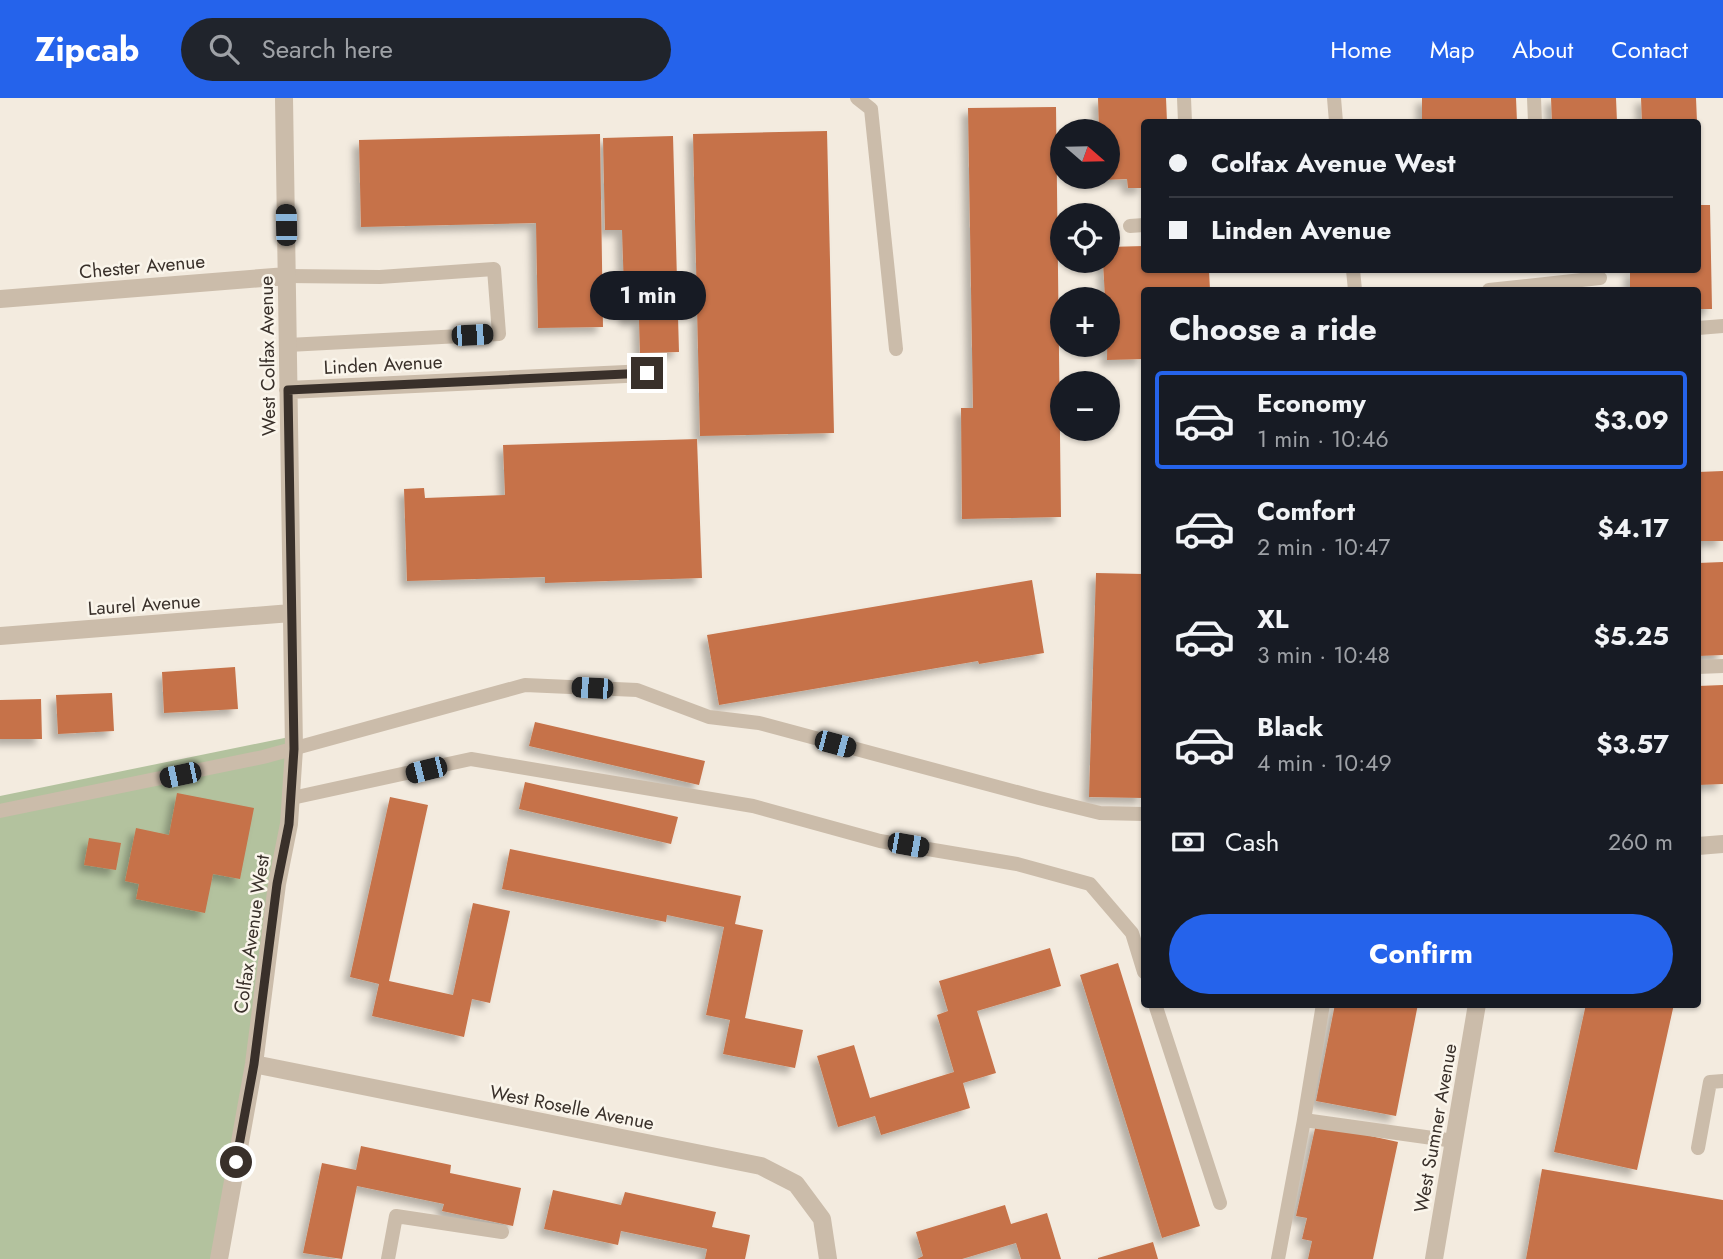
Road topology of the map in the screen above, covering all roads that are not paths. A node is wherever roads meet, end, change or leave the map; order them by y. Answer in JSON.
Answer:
{"nodes":[{"id":1,"x":284,"y":98,"type":"edge"},
{"id":2,"x":857,"y":98,"type":"edge"},
{"id":3,"x":1184,"y":98,"type":"edge"},
{"id":4,"x":1334,"y":98,"type":"edge"},
{"id":5,"x":1534,"y":98,"type":"edge"},
{"id":6,"x":1185,"y":119,"type":"edge"},
{"id":7,"x":1336,"y":119,"type":"edge"},
{"id":8,"x":1535,"y":119,"type":"edge"},
{"id":9,"x":287,"y":276,"type":"junction"},
{"id":10,"x":1600,"y":279,"type":"edge"},
{"id":11,"x":1519,"y":287,"type":"edge"},
{"id":12,"x":0,"y":299,"type":"edge"},
{"id":13,"x":1723,"y":326,"type":"edge"},
{"id":14,"x":1701,"y":328,"type":"edge"},
{"id":15,"x":288,"y":345,"type":"junction"},
{"id":16,"x":896,"y":349,"type":"dead end"},
{"id":17,"x":647,"y":373,"type":"dead end"},
{"id":18,"x":288,"y":390,"type":"junction"},
{"id":19,"x":291,"y":613,"type":"junction"},
{"id":20,"x":0,"y":636,"type":"edge"},
{"id":21,"x":1723,"y":666,"type":"edge"},
{"id":22,"x":1701,"y":667,"type":"edge"},
{"id":23,"x":294,"y":749,"type":"junction"},
{"id":24,"x":292,"y":798,"type":"junction"},
{"id":25,"x":0,"y":811,"type":"edge"},
{"id":26,"x":1141,"y":814,"type":"edge"},
{"id":27,"x":1723,"y":844,"type":"edge"},
{"id":28,"x":1701,"y":846,"type":"edge"},
{"id":29,"x":1141,"y":962,"type":"edge"},
{"id":30,"x":1156,"y":1008,"type":"edge"},
{"id":31,"x":1322,"y":1008,"type":"edge"},
{"id":32,"x":1476,"y":1008,"type":"edge"},
{"id":33,"x":254,"y":1064,"type":"junction"},
{"id":34,"x":1723,"y":1081,"type":"edge"},
{"id":35,"x":1304,"y":1119,"type":"junction"},
{"id":36,"x":1454,"y":1141,"type":"junction"},
{"id":37,"x":1698,"y":1148,"type":"dead end"},
{"id":38,"x":1220,"y":1203,"type":"dead end"},
{"id":39,"x":502,"y":1232,"type":"dead end"},
{"id":40,"x":219,"y":1259,"type":"edge"},
{"id":41,"x":388,"y":1259,"type":"edge"},
{"id":42,"x":828,"y":1259,"type":"edge"},
{"id":43,"x":1278,"y":1259,"type":"edge"},
{"id":44,"x":1434,"y":1259,"type":"edge"}],
"edges":[{"from":1,"to":9,"type":"street","name":"West Colfax Avenue"},
{"from":2,"to":16,"type":"lane"},
{"from":3,"to":6,"type":"lane"},
{"from":4,"to":7,"type":"lane"},
{"from":5,"to":8,"type":"lane"},
{"from":9,"to":12,"type":"street","name":"Chester Avenue"},
{"from":9,"to":15,"type":"street","name":"West Colfax Avenue"},
{"from":9,"to":15,"type":"lane"},
{"from":10,"to":11,"type":"lane"},
{"from":13,"to":14,"type":"lane"},
{"from":15,"to":18,"type":"street","name":"West Colfax Avenue"},
{"from":17,"to":18,"type":"street","name":"Linden Avenue"},
{"from":18,"to":19,"type":"street","name":"West Colfax Avenue"},
{"from":19,"to":20,"type":"street","name":"Laurel Avenue"},
{"from":19,"to":23,"type":"street","name":"Colfax Avenue West"},
{"from":21,"to":22,"type":"lane"},
{"from":23,"to":24,"type":"street","name":"Colfax Avenue West"},
{"from":23,"to":25,"type":"lane"},
{"from":23,"to":26,"type":"lane"},
{"from":24,"to":29,"type":"lane"},
{"from":24,"to":33,"type":"street","name":"Colfax Avenue West"},
{"from":27,"to":28,"type":"street"},
{"from":30,"to":38,"type":"lane"},
{"from":31,"to":35,"type":"lane"},
{"from":32,"to":36,"type":"street","name":"West Sumner Avenue"},
{"from":33,"to":40,"type":"street","name":"Colfax Avenue West"},
{"from":33,"to":42,"type":"street","name":"West Roselle Avenue"},
{"from":34,"to":37,"type":"lane"},
{"from":35,"to":36,"type":"lane"},
{"from":35,"to":43,"type":"lane"},
{"from":36,"to":44,"type":"street","name":"West Sumner Avenue"},
{"from":39,"to":41,"type":"lane"}]}
